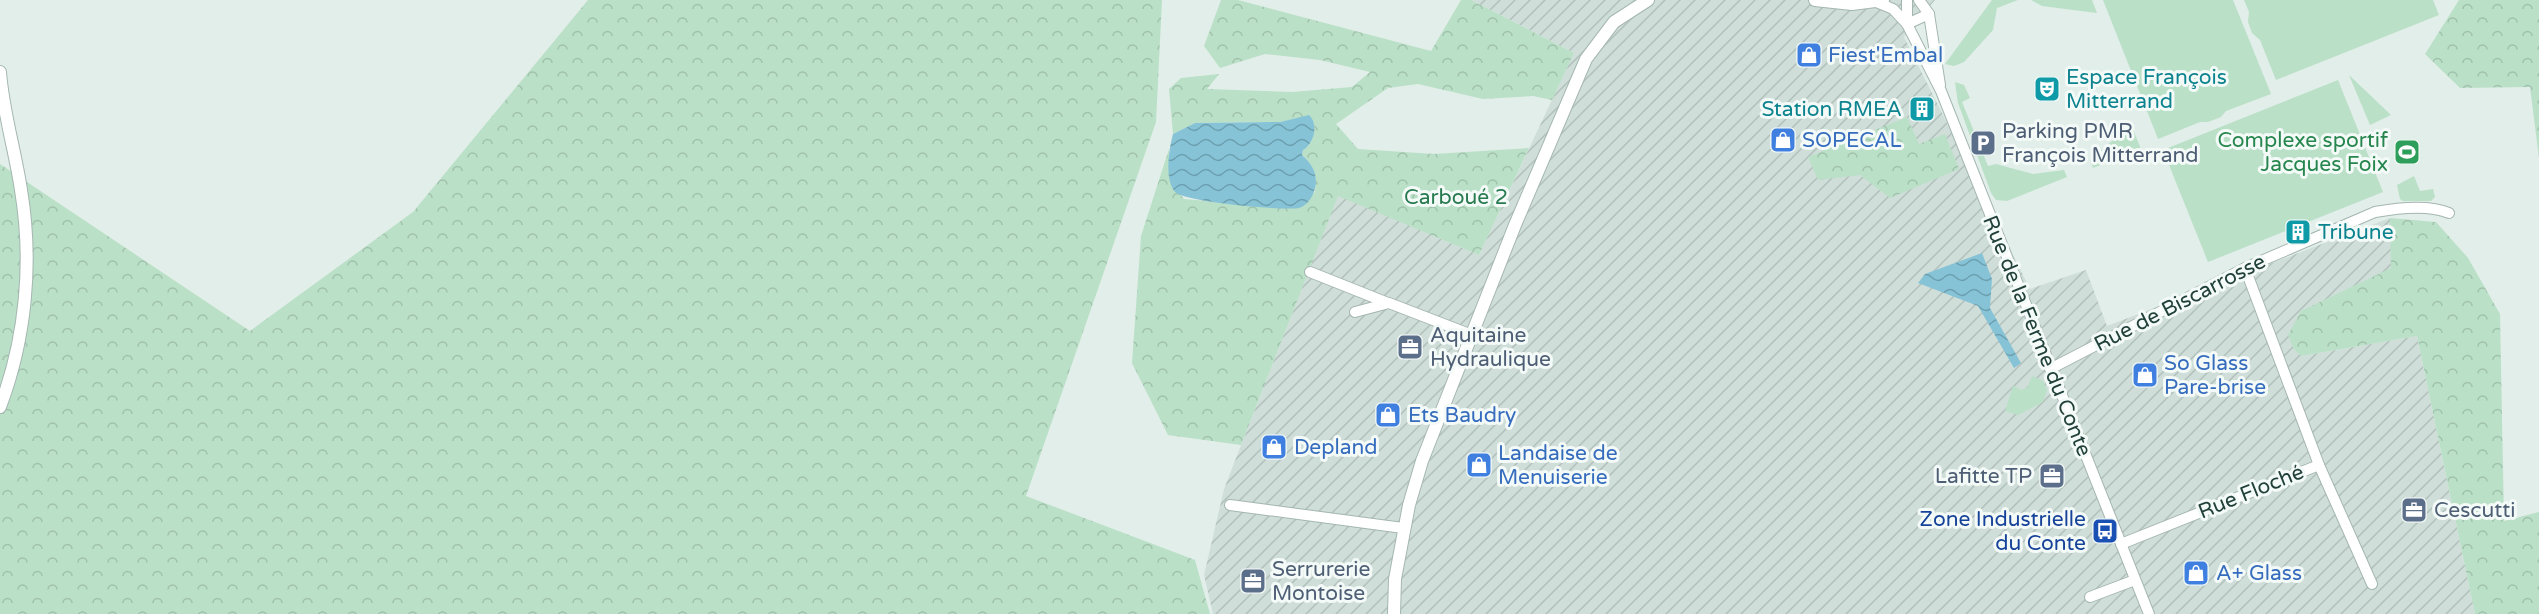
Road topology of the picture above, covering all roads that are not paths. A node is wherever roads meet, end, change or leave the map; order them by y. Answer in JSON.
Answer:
{"nodes":[{"id":1,"x":1648,"y":0,"type":"edge"},
{"id":2,"x":1815,"y":0,"type":"edge"},
{"id":3,"x":1907,"y":0,"type":"edge"},
{"id":4,"x":1919,"y":0,"type":"edge"},
{"id":5,"x":1931,"y":0,"type":"edge"},
{"id":6,"x":1880,"y":1,"type":"edge"},
{"id":7,"x":1929,"y":14,"type":"junction"},
{"id":8,"x":1907,"y":24,"type":"junction"},
{"id":9,"x":0,"y":72,"type":"edge"},
{"id":10,"x":1941,"y":91,"type":"junction"},
{"id":11,"x":2449,"y":213,"type":"dead end"},
{"id":12,"x":2246,"y":268,"type":"junction"},
{"id":13,"x":1310,"y":272,"type":"dead end"},
{"id":14,"x":1389,"y":303,"type":"junction"},
{"id":15,"x":1355,"y":312,"type":"dead end"},
{"id":16,"x":1472,"y":335,"type":"junction"},
{"id":17,"x":2050,"y":369,"type":"junction"},
{"id":18,"x":0,"y":407,"type":"edge"},
{"id":19,"x":2319,"y":465,"type":"junction"},
{"id":20,"x":1230,"y":505,"type":"dead end"},
{"id":21,"x":1402,"y":528,"type":"junction"},
{"id":22,"x":2121,"y":544,"type":"junction"},
{"id":23,"x":2135,"y":579,"type":"junction"},
{"id":24,"x":2372,"y":584,"type":"dead end"},
{"id":25,"x":2090,"y":597,"type":"dead end"},
{"id":26,"x":1394,"y":614,"type":"edge"},
{"id":27,"x":2149,"y":614,"type":"edge"}],
"edges":[{"from":1,"to":16,"type":"street"},
{"from":2,"to":6,"type":"street"},
{"from":3,"to":8,"type":"street","name":"Rue de la Ferme du Conte"},
{"from":4,"to":7,"type":"street","name":"Rue de la Ferme du Conte"},
{"from":5,"to":7,"type":"street","name":"Rue de la Ferme du Conte"},
{"from":6,"to":8,"type":"street","name":"Rue de la Ferme du Conte"},
{"from":7,"to":8,"type":"street"},
{"from":7,"to":10,"type":"street","name":"Rue de la Ferme du Conte"},
{"from":8,"to":10,"type":"street","name":"Rue de la Ferme du Conte"},
{"from":9,"to":18,"type":"street"},
{"from":10,"to":17,"type":"street","name":"Rue de la Ferme du Conte"},
{"from":11,"to":12,"type":"street","name":"Rue de Biscarrosse"},
{"from":12,"to":17,"type":"street","name":"Rue de Biscarrosse"},
{"from":12,"to":19,"type":"street","name":"Rue Floché"},
{"from":13,"to":14,"type":"street"},
{"from":14,"to":15,"type":"street"},
{"from":14,"to":16,"type":"street"},
{"from":16,"to":21,"type":"street"},
{"from":17,"to":22,"type":"street","name":"Rue de la Ferme du Conte"},
{"from":19,"to":22,"type":"street","name":"Rue Floché"},
{"from":19,"to":24,"type":"street"},
{"from":20,"to":21,"type":"street"},
{"from":21,"to":26,"type":"street"},
{"from":22,"to":23,"type":"street","name":"Rue de la Ferme du Conte"},
{"from":23,"to":25,"type":"street"},
{"from":23,"to":27,"type":"street","name":"Rue de la Ferme du Conte"}]}
